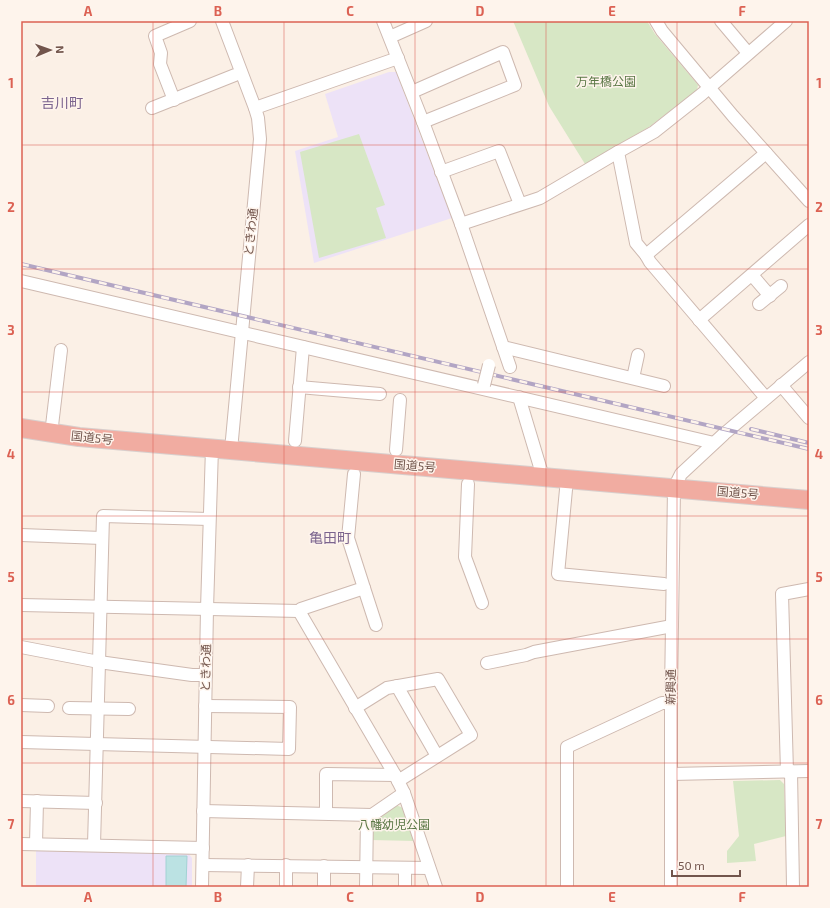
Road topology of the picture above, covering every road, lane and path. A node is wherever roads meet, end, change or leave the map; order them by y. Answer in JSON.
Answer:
{"nodes":[{"id":1,"x":190,"y":21,"type":"edge"},
{"id":2,"x":222,"y":21,"type":"edge"},
{"id":3,"x":383,"y":21,"type":"edge"},
{"id":4,"x":426,"y":21,"type":"edge"},
{"id":5,"x":656,"y":21,"type":"edge"},
{"id":6,"x":721,"y":21,"type":"edge"},
{"id":7,"x":781,"y":23,"type":"edge"},
{"id":8,"x":390,"y":37,"type":"junction"},
{"id":9,"x":748,"y":53,"type":"junction"},
{"id":10,"x":398,"y":58,"type":"junction"},
{"id":11,"x":235,"y":75,"type":"dead end"},
{"id":12,"x":708,"y":87,"type":"junction"},
{"id":13,"x":412,"y":92,"type":"junction"},
{"id":14,"x":174,"y":100,"type":"junction"},
{"id":15,"x":152,"y":108,"type":"dead end"},
{"id":16,"x":255,"y":108,"type":"junction"},
{"id":17,"x":423,"y":122,"type":"junction"},
{"id":18,"x":618,"y":152,"type":"junction"},
{"id":19,"x":766,"y":153,"type":"junction"},
{"id":20,"x":442,"y":172,"type":"junction"},
{"id":21,"x":809,"y":201,"type":"edge"},
{"id":22,"x":520,"y":204,"type":"junction"},
{"id":23,"x":461,"y":224,"type":"junction"},
{"id":24,"x":809,"y":225,"type":"edge"},
{"id":25,"x":646,"y":255,"type":"junction"},
{"id":26,"x":752,"y":275,"type":"junction"},
{"id":27,"x":21,"y":281,"type":"edge"},
{"id":28,"x":780,"y":286,"type":"dead end"},
{"id":29,"x":770,"y":296,"type":"junction"},
{"id":30,"x":759,"y":304,"type":"dead end"},
{"id":31,"x":699,"y":320,"type":"junction"},
{"id":32,"x":241,"y":333,"type":"junction"},
{"id":33,"x":303,"y":347,"type":"junction"},
{"id":34,"x":503,"y":347,"type":"junction"},
{"id":35,"x":61,"y":350,"type":"dead end"},
{"id":36,"x":638,"y":355,"type":"dead end"},
{"id":37,"x":809,"y":362,"type":"edge"},
{"id":38,"x":489,"y":365,"type":"dead end"},
{"id":39,"x":510,"y":367,"type":"dead end"},
{"id":40,"x":633,"y":378,"type":"junction"},
{"id":41,"x":484,"y":385,"type":"dead end"},
{"id":42,"x":664,"y":386,"type":"dead end"},
{"id":43,"x":781,"y":386,"type":"junction"},
{"id":44,"x":299,"y":387,"type":"junction"},
{"id":45,"x":380,"y":394,"type":"dead end"},
{"id":46,"x":519,"y":397,"type":"junction"},
{"id":47,"x":766,"y":398,"type":"junction"},
{"id":48,"x":400,"y":400,"type":"dead end"},
{"id":49,"x":809,"y":418,"type":"edge"},
{"id":50,"x":21,"y":428,"type":"edge"},
{"id":51,"x":51,"y":434,"type":"junction"},
{"id":52,"x":295,"y":441,"type":"dead end"},
{"id":53,"x":714,"y":443,"type":"junction"},
{"id":54,"x":212,"y":448,"type":"junction"},
{"id":55,"x":231,"y":450,"type":"junction"},
{"id":56,"x":396,"y":450,"type":"dead end"},
{"id":57,"x":354,"y":474,"type":"dead end"},
{"id":58,"x":543,"y":477,"type":"junction"},
{"id":59,"x":567,"y":479,"type":"junction"},
{"id":60,"x":468,"y":484,"type":"dead end"},
{"id":61,"x":674,"y":488,"type":"junction"},
{"id":62,"x":809,"y":500,"type":"edge"},
{"id":63,"x":210,"y":519,"type":"junction"},
{"id":64,"x":21,"y":535,"type":"edge"},
{"id":65,"x":102,"y":538,"type":"junction"},
{"id":66,"x":664,"y":584,"type":"dead end"},
{"id":67,"x":364,"y":588,"type":"junction"},
{"id":68,"x":809,"y":589,"type":"edge"},
{"id":69,"x":482,"y":603,"type":"dead end"},
{"id":70,"x":21,"y":605,"type":"edge"},
{"id":71,"x":100,"y":606,"type":"junction"},
{"id":72,"x":207,"y":609,"type":"junction"},
{"id":73,"x":299,"y":612,"type":"junction"},
{"id":74,"x":376,"y":625,"type":"dead end"},
{"id":75,"x":672,"y":626,"type":"junction"},
{"id":76,"x":21,"y":647,"type":"edge"},
{"id":77,"x":99,"y":662,"type":"junction"},
{"id":78,"x":487,"y":663,"type":"dead end"},
{"id":79,"x":206,"y":675,"type":"junction"},
{"id":80,"x":397,"y":686,"type":"junction"},
{"id":81,"x":671,"y":703,"type":"junction"},
{"id":82,"x":21,"y":705,"type":"edge"},
{"id":83,"x":48,"y":706,"type":"dead end"},
{"id":84,"x":205,"y":706,"type":"junction"},
{"id":85,"x":69,"y":708,"type":"dead end"},
{"id":86,"x":98,"y":708,"type":"junction"},
{"id":87,"x":355,"y":708,"type":"junction"},
{"id":88,"x":129,"y":709,"type":"dead end"},
{"id":89,"x":21,"y":742,"type":"edge"},
{"id":90,"x":97,"y":744,"type":"junction"},
{"id":91,"x":205,"y":746,"type":"junction"},
{"id":92,"x":437,"y":756,"type":"junction"},
{"id":93,"x":809,"y":771,"type":"edge"},
{"id":94,"x":789,"y":772,"type":"junction"},
{"id":95,"x":671,"y":774,"type":"junction"},
{"id":96,"x":397,"y":778,"type":"junction"},
{"id":97,"x":404,"y":793,"type":"junction"},
{"id":98,"x":21,"y":801,"type":"edge"},
{"id":99,"x":37,"y":801,"type":"junction"},
{"id":100,"x":96,"y":803,"type":"junction"},
{"id":101,"x":204,"y":811,"type":"junction"},
{"id":102,"x":326,"y":814,"type":"junction"},
{"id":103,"x":367,"y":814,"type":"junction"},
{"id":104,"x":21,"y":844,"type":"edge"},
{"id":105,"x":36,"y":844,"type":"junction"},
{"id":106,"x":94,"y":845,"type":"junction"},
{"id":107,"x":203,"y":848,"type":"junction"},
{"id":108,"x":203,"y":865,"type":"junction"},
{"id":109,"x":248,"y":865,"type":"junction"},
{"id":110,"x":286,"y":865,"type":"junction"},
{"id":111,"x":324,"y":866,"type":"junction"},
{"id":112,"x":366,"y":866,"type":"junction"},
{"id":113,"x":405,"y":868,"type":"junction"},
{"id":114,"x":429,"y":868,"type":"junction"},
{"id":115,"x":202,"y":887,"type":"edge"},
{"id":116,"x":247,"y":887,"type":"edge"},
{"id":117,"x":286,"y":887,"type":"edge"},
{"id":118,"x":324,"y":887,"type":"edge"},
{"id":119,"x":366,"y":887,"type":"edge"},
{"id":120,"x":405,"y":887,"type":"edge"},
{"id":121,"x":436,"y":887,"type":"edge"},
{"id":122,"x":567,"y":887,"type":"edge"},
{"id":123,"x":672,"y":887,"type":"edge"},
{"id":124,"x":793,"y":887,"type":"edge"}],
"edges":[{"from":1,"to":14,"type":"street"},
{"from":2,"to":16,"type":"street","name":"ときわ通"},
{"from":3,"to":8,"type":"street"},
{"from":4,"to":8,"type":"street"},
{"from":5,"to":12,"type":"street"},
{"from":6,"to":9,"type":"street"},
{"from":7,"to":9,"type":"street"},
{"from":8,"to":10,"type":"street"},
{"from":9,"to":12,"type":"street"},
{"from":10,"to":13,"type":"street"},
{"from":10,"to":16,"type":"street"},
{"from":11,"to":14,"type":"street"},
{"from":12,"to":18,"type":"street"},
{"from":12,"to":19,"type":"street"},
{"from":13,"to":17,"type":"street"},
{"from":13,"to":17,"type":"street"},
{"from":14,"to":15,"type":"street"},
{"from":16,"to":32,"type":"street","name":"ときわ通"},
{"from":17,"to":20,"type":"street"},
{"from":18,"to":22,"type":"street"},
{"from":18,"to":25,"type":"street"},
{"from":19,"to":21,"type":"street"},
{"from":19,"to":25,"type":"street"},
{"from":20,"to":22,"type":"street"},
{"from":20,"to":23,"type":"street"},
{"from":22,"to":23,"type":"street"},
{"from":23,"to":34,"type":"street"},
{"from":24,"to":26,"type":"street"},
{"from":25,"to":31,"type":"street"},
{"from":26,"to":29,"type":"street"},
{"from":26,"to":31,"type":"street"},
{"from":27,"to":32,"type":"street"},
{"from":28,"to":29,"type":"street"},
{"from":29,"to":30,"type":"street"},
{"from":31,"to":47,"type":"street"},
{"from":32,"to":33,"type":"street"},
{"from":32,"to":55,"type":"street","name":"ときわ通"},
{"from":33,"to":44,"type":"street"},
{"from":33,"to":46,"type":"street"},
{"from":34,"to":39,"type":"street"},
{"from":34,"to":40,"type":"street"},
{"from":35,"to":51,"type":"street"},
{"from":36,"to":40,"type":"street"},
{"from":37,"to":43,"type":"street"},
{"from":38,"to":41,"type":"street","bridge":true},
{"from":40,"to":42,"type":"street"},
{"from":43,"to":47,"type":"street"},
{"from":43,"to":49,"type":"street"},
{"from":44,"to":45,"type":"street"},
{"from":44,"to":52,"type":"street"},
{"from":46,"to":53,"type":"street"},
{"from":46,"to":58,"type":"street"},
{"from":47,"to":53,"type":"street"},
{"from":48,"to":56,"type":"street"},
{"from":50,"to":51,"type":"highway","name":"国道5号"},
{"from":51,"to":54,"type":"highway","name":"国道5号"},
{"from":53,"to":61,"type":"street"},
{"from":54,"to":55,"type":"highway","name":"国道5号"},
{"from":54,"to":63,"type":"street","name":"ときわ通"},
{"from":55,"to":58,"type":"highway","name":"国道5号"},
{"from":57,"to":67,"type":"street"},
{"from":58,"to":59,"type":"highway","name":"国道5号"},
{"from":59,"to":61,"type":"highway","name":"国道5号"},
{"from":59,"to":66,"type":"street"},
{"from":60,"to":69,"type":"street"},
{"from":61,"to":62,"type":"highway","name":"国道5号"},
{"from":61,"to":75,"type":"street","name":"新興通"},
{"from":63,"to":65,"type":"street"},
{"from":63,"to":72,"type":"street","name":"ときわ通"},
{"from":64,"to":65,"type":"street"},
{"from":65,"to":71,"type":"street"},
{"from":67,"to":73,"type":"street"},
{"from":67,"to":74,"type":"street"},
{"from":68,"to":94,"type":"street"},
{"from":70,"to":71,"type":"street"},
{"from":71,"to":72,"type":"street"},
{"from":71,"to":77,"type":"street"},
{"from":72,"to":73,"type":"street"},
{"from":72,"to":79,"type":"street","name":"ときわ通"},
{"from":73,"to":87,"type":"street"},
{"from":75,"to":78,"type":"street"},
{"from":75,"to":81,"type":"street","name":"新興通"},
{"from":76,"to":77,"type":"street"},
{"from":77,"to":79,"type":"street"},
{"from":77,"to":86,"type":"street"},
{"from":79,"to":84,"type":"street","name":"ときわ通"},
{"from":80,"to":87,"type":"street"},
{"from":80,"to":92,"type":"street"},
{"from":80,"to":92,"type":"street"},
{"from":81,"to":95,"type":"street","name":"新興通"},
{"from":81,"to":122,"type":"street"},
{"from":82,"to":83,"type":"street"},
{"from":84,"to":91,"type":"street","name":"ときわ通"},
{"from":84,"to":91,"type":"street"},
{"from":85,"to":86,"type":"street"},
{"from":86,"to":88,"type":"street"},
{"from":86,"to":90,"type":"street"},
{"from":87,"to":96,"type":"street"},
{"from":89,"to":90,"type":"street"},
{"from":90,"to":91,"type":"street"},
{"from":90,"to":100,"type":"street"},
{"from":91,"to":101,"type":"street","name":"ときわ通"},
{"from":92,"to":96,"type":"street"},
{"from":93,"to":94,"type":"street"},
{"from":94,"to":95,"type":"street"},
{"from":94,"to":124,"type":"street"},
{"from":95,"to":123,"type":"street","name":"新興通"},
{"from":96,"to":97,"type":"street"},
{"from":96,"to":102,"type":"street"},
{"from":97,"to":103,"type":"street"},
{"from":97,"to":114,"type":"street"},
{"from":98,"to":99,"type":"street"},
{"from":99,"to":100,"type":"street"},
{"from":99,"to":105,"type":"street"},
{"from":100,"to":106,"type":"street"},
{"from":101,"to":102,"type":"street"},
{"from":101,"to":107,"type":"street","name":"ときわ通"},
{"from":102,"to":103,"type":"street"},
{"from":103,"to":112,"type":"street"},
{"from":104,"to":105,"type":"street"},
{"from":105,"to":106,"type":"street"},
{"from":106,"to":107,"type":"street"},
{"from":107,"to":108,"type":"street","name":"ときわ通"},
{"from":108,"to":109,"type":"street"},
{"from":108,"to":115,"type":"street","name":"ときわ通"},
{"from":109,"to":110,"type":"street"},
{"from":109,"to":116,"type":"street"},
{"from":110,"to":111,"type":"street"},
{"from":110,"to":117,"type":"street"},
{"from":111,"to":112,"type":"street"},
{"from":111,"to":118,"type":"street"},
{"from":112,"to":113,"type":"street"},
{"from":112,"to":119,"type":"street"},
{"from":113,"to":114,"type":"street"},
{"from":113,"to":120,"type":"street"},
{"from":114,"to":121,"type":"street"}]}
